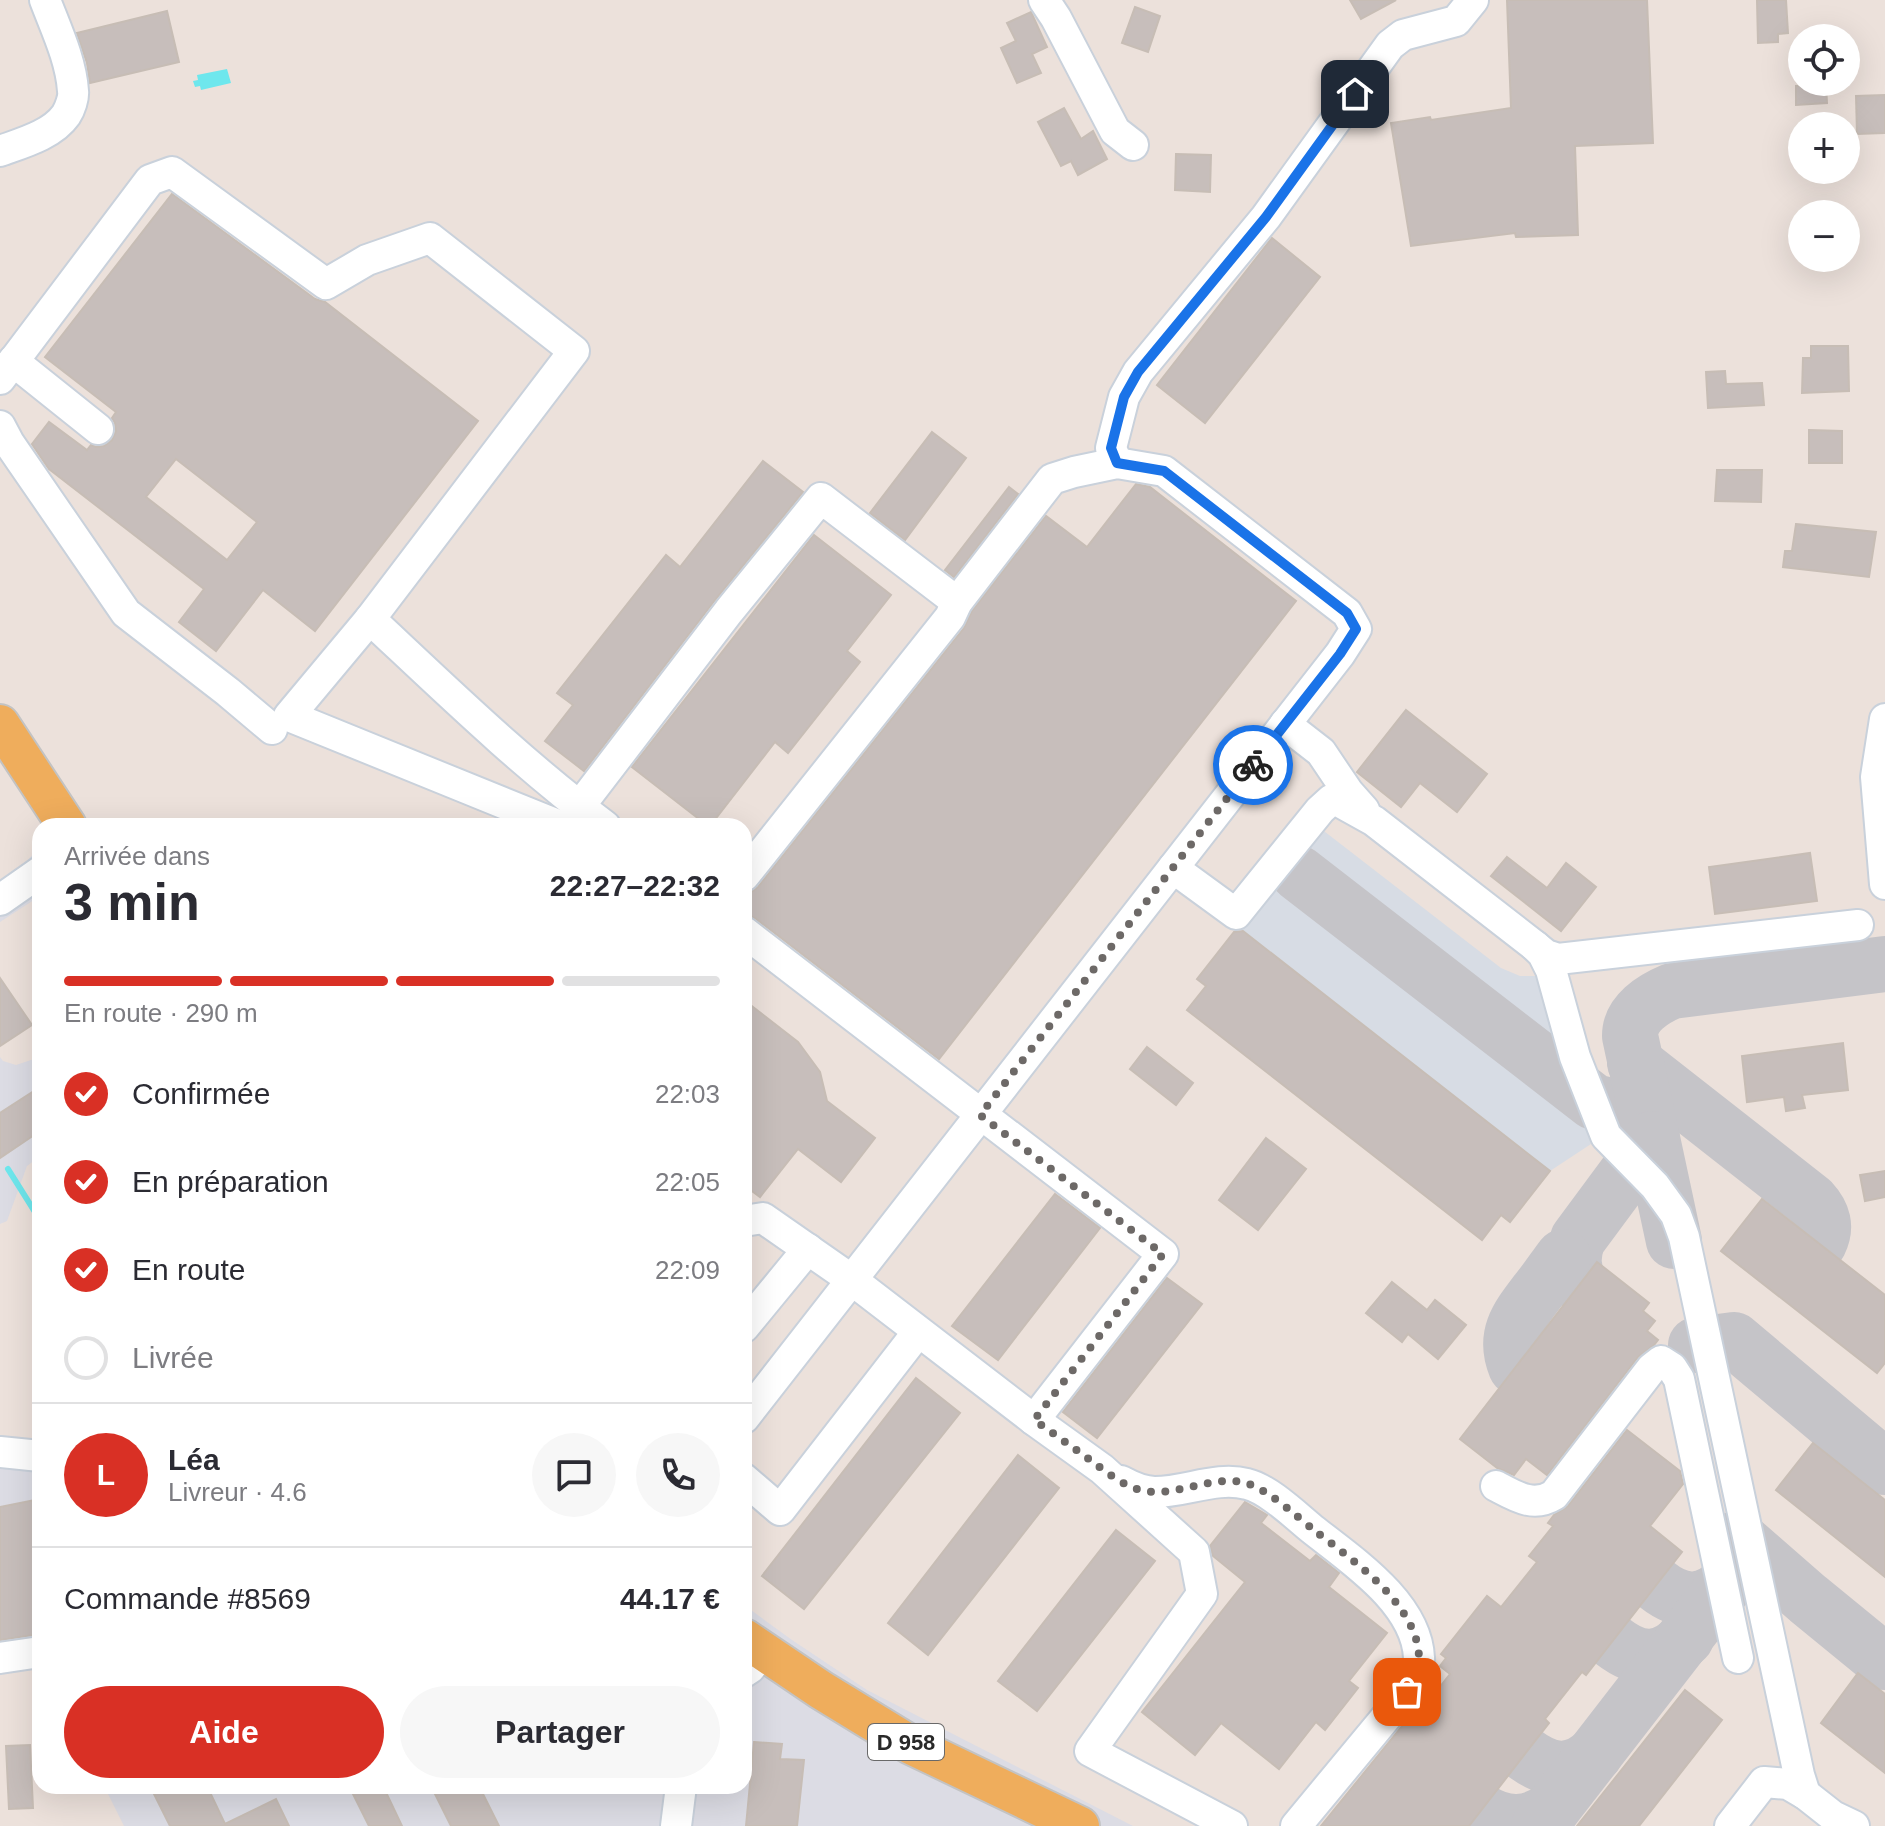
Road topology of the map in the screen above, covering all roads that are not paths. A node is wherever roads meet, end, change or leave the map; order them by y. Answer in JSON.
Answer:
{"nodes":[{"id":1,"x":45,"y":0,"type":"edge"},
{"id":2,"x":1044,"y":0,"type":"edge"},
{"id":3,"x":1473,"y":0,"type":"edge"},
{"id":4,"x":1133,"y":145,"type":"dead end"},
{"id":5,"x":0,"y":151,"type":"edge"},
{"id":6,"x":6,"y":370,"type":"edge"},
{"id":7,"x":0,"y":426,"type":"edge"},
{"id":8,"x":98,"y":429,"type":"dead end"},
{"id":9,"x":1117,"y":463,"type":"junction"},
{"id":10,"x":957,"y":602,"type":"junction"},
{"id":11,"x":370,"y":619,"type":"junction"},
{"id":12,"x":1885,"y":719,"type":"edge"},
{"id":13,"x":0,"y":724,"type":"edge"},
{"id":14,"x":1285,"y":724,"type":"junction"},
{"id":15,"x":272,"y":729,"type":"dead end"},
{"id":16,"x":569,"y":816,"type":"edge"},
{"id":17,"x":62,"y":818,"type":"edge"},
{"id":18,"x":1374,"y":821,"type":"junction"},
{"id":19,"x":752,"y":866,"type":"edge"},
{"id":20,"x":1173,"y":868,"type":"junction"},
{"id":21,"x":32,"y":878,"type":"edge"},
{"id":22,"x":1885,"y":884,"type":"edge"},
{"id":23,"x":0,"y":900,"type":"edge"},
{"id":24,"x":1858,"y":925,"type":"dead end"},
{"id":25,"x":752,"y":938,"type":"edge"},
{"id":26,"x":1535,"y":946,"type":"junction"},
{"id":27,"x":980,"y":1115,"type":"junction"},
{"id":28,"x":752,"y":1220,"type":"edge"},
{"id":29,"x":808,"y":1249,"type":"junction"},
{"id":30,"x":852,"y":1280,"type":"junction"},
{"id":31,"x":752,"y":1317,"type":"edge"},
{"id":32,"x":918,"y":1332,"type":"junction"},
{"id":33,"x":752,"y":1408,"type":"edge"},
{"id":34,"x":1034,"y":1420,"type":"junction"},
{"id":35,"x":0,"y":1452,"type":"edge"},
{"id":36,"x":32,"y":1455,"type":"edge"},
{"id":37,"x":1102,"y":1469,"type":"junction"},
{"id":38,"x":752,"y":1486,"type":"edge"},
{"id":39,"x":1496,"y":1486,"type":"dead end"},
{"id":40,"x":32,"y":1653,"type":"edge"},
{"id":41,"x":752,"y":1655,"type":"edge"},
{"id":42,"x":0,"y":1658,"type":"edge"},
{"id":43,"x":1738,"y":1658,"type":"dead end"},
{"id":44,"x":680,"y":1794,"type":"edge"},
{"id":45,"x":1805,"y":1794,"type":"junction"},
{"id":46,"x":676,"y":1826,"type":"edge"},
{"id":47,"x":1080,"y":1826,"type":"edge"},
{"id":48,"x":1232,"y":1826,"type":"edge"},
{"id":49,"x":1296,"y":1826,"type":"edge"},
{"id":50,"x":1730,"y":1826,"type":"edge"},
{"id":51,"x":1854,"y":1826,"type":"edge"}],
"edges":[{"from":1,"to":5,"type":"street"},
{"from":2,"to":4,"type":"street"},
{"from":3,"to":9,"type":"street"},
{"from":6,"to":8,"type":"street"},
{"from":6,"to":11,"type":"street"},
{"from":7,"to":15,"type":"street"},
{"from":9,"to":10,"type":"street"},
{"from":9,"to":14,"type":"street"},
{"from":10,"to":16,"type":"street"},
{"from":10,"to":19,"type":"street"},
{"from":11,"to":16,"type":"street"},
{"from":11,"to":16,"type":"street"},
{"from":12,"to":22,"type":"street"},
{"from":13,"to":17,"type":"main road"},
{"from":14,"to":18,"type":"street"},
{"from":14,"to":20,"type":"street"},
{"from":18,"to":20,"type":"street"},
{"from":18,"to":26,"type":"street"},
{"from":20,"to":27,"type":"street"},
{"from":21,"to":23,"type":"street"},
{"from":24,"to":26,"type":"street"},
{"from":25,"to":27,"type":"street"},
{"from":26,"to":45,"type":"street"},
{"from":27,"to":30,"type":"street"},
{"from":27,"to":34,"type":"street"},
{"from":28,"to":29,"type":"street"},
{"from":29,"to":30,"type":"street"},
{"from":29,"to":31,"type":"street"},
{"from":30,"to":32,"type":"street"},
{"from":30,"to":33,"type":"street"},
{"from":32,"to":34,"type":"street"},
{"from":32,"to":38,"type":"street"},
{"from":34,"to":37,"type":"street"},
{"from":35,"to":36,"type":"street"},
{"from":37,"to":48,"type":"street"},
{"from":37,"to":49,"type":"street"},
{"from":39,"to":43,"type":"street"},
{"from":40,"to":42,"type":"street"},
{"from":41,"to":47,"type":"main road","number":"D 958"},
{"from":44,"to":46,"type":"street"},
{"from":45,"to":50,"type":"street"},
{"from":45,"to":51,"type":"street"}]}
